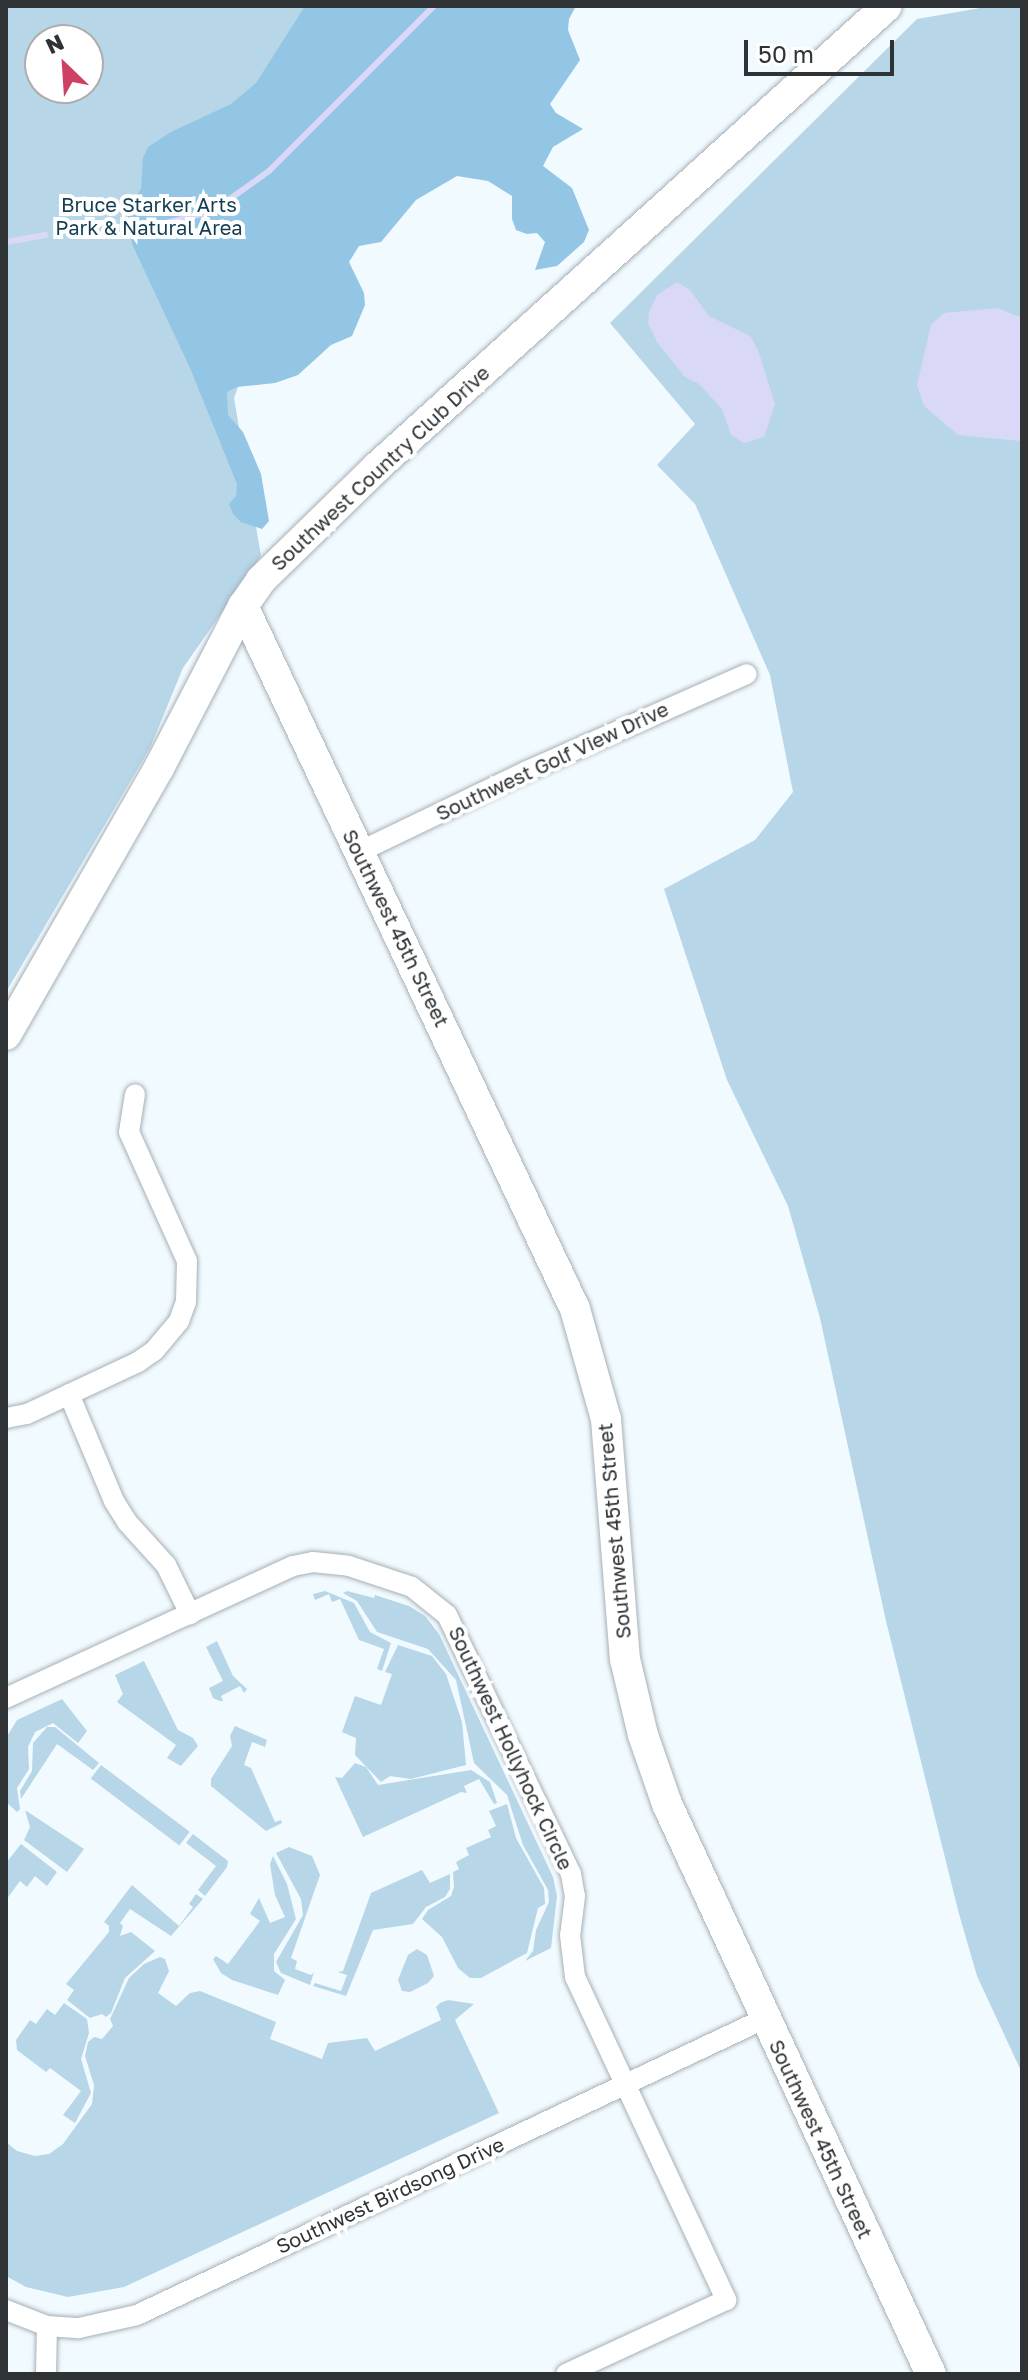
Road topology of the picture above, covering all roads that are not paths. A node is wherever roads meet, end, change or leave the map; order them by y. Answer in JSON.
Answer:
{"nodes":[{"id":1,"x":887,"y":6,"type":"edge"},
{"id":2,"x":243,"y":606,"type":"junction"},
{"id":3,"x":747,"y":674,"type":"dead end"},
{"id":4,"x":359,"y":852,"type":"junction"},
{"id":5,"x":6,"y":1035,"type":"edge"},
{"id":6,"x":135,"y":1094,"type":"dead end"},
{"id":7,"x":69,"y":1394,"type":"junction"},
{"id":8,"x":6,"y":1418,"type":"edge"},
{"id":9,"x":190,"y":1614,"type":"junction"},
{"id":10,"x":6,"y":1698,"type":"edge"},
{"id":11,"x":766,"y":2018,"type":"junction"},
{"id":12,"x":625,"y":2084,"type":"junction"},
{"id":13,"x":6,"y":2310,"type":"edge"},
{"id":14,"x":47,"y":2326,"type":"junction"},
{"id":15,"x":46,"y":2374,"type":"edge"},
{"id":16,"x":566,"y":2374,"type":"edge"},
{"id":17,"x":931,"y":2374,"type":"edge"}],
"edges":[{"from":1,"to":2,"type":"street","name":"Southwest Country Club Drive"},
{"from":2,"to":4,"type":"street","name":"Southwest 45th Street"},
{"from":2,"to":5,"type":"street","name":"Southwest Country Club Drive"},
{"from":3,"to":4,"type":"street","name":"Southwest Golf View Drive"},
{"from":4,"to":11,"type":"street","name":"Southwest 45th Street"},
{"from":6,"to":7,"type":"street"},
{"from":7,"to":8,"type":"street"},
{"from":7,"to":9,"type":"street"},
{"from":9,"to":10,"type":"street","name":"Southwest Hollyhock Circle"},
{"from":9,"to":12,"type":"street","name":"Southwest Hollyhock Circle"},
{"from":11,"to":12,"type":"street","name":"Southwest Birdsong Drive"},
{"from":11,"to":17,"type":"street","name":"Southwest 45th Street"},
{"from":12,"to":14,"type":"street","name":"Southwest Birdsong Drive"},
{"from":12,"to":16,"type":"street","name":"Southwest Hollyhock Circle"},
{"from":13,"to":14,"type":"street","name":"Southwest Birdsong Drive"},
{"from":14,"to":15,"type":"street"}]}
